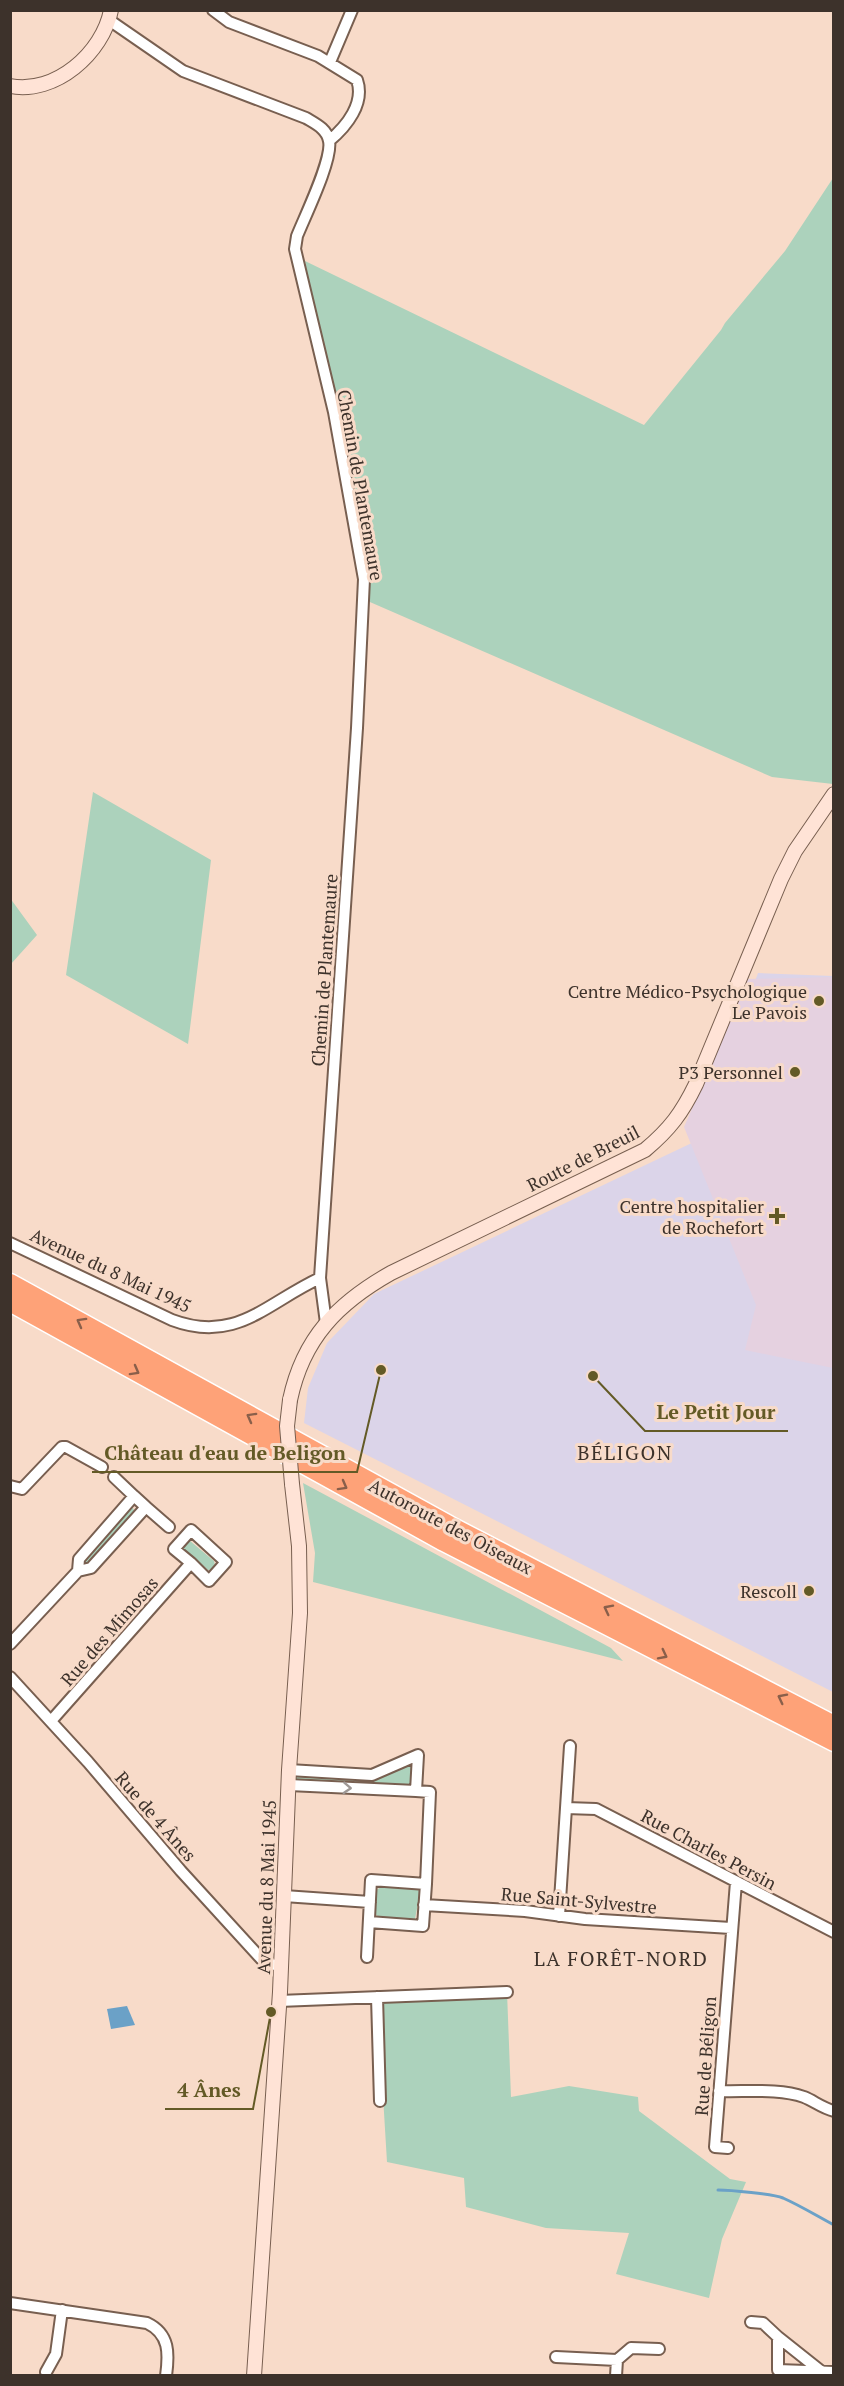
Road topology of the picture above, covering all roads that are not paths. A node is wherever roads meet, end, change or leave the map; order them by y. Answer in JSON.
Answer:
{"nodes":[{"id":1,"x":213,"y":10,"type":"edge"},
{"id":2,"x":352,"y":10,"type":"edge"},
{"id":3,"x":110,"y":15,"type":"edge"},
{"id":4,"x":330,"y":62,"type":"junction"},
{"id":5,"x":10,"y":86,"type":"edge"},
{"id":6,"x":330,"y":141,"type":"junction"},
{"id":7,"x":834,"y":794,"type":"edge"},
{"id":8,"x":10,"y":1243,"type":"edge"},
{"id":9,"x":320,"y":1278,"type":"junction"},
{"id":10,"x":10,"y":1283,"type":"edge"},
{"id":11,"x":10,"y":1302,"type":"edge"},
{"id":12,"x":326,"y":1323,"type":"junction"},
{"id":13,"x":290,"y":1400,"type":"joint"},
{"id":14,"x":102,"y":1467,"type":"dead end"},
{"id":15,"x":114,"y":1477,"type":"dead end"},
{"id":16,"x":11,"y":1485,"type":"edge"},
{"id":17,"x":134,"y":1496,"type":"junction"},
{"id":18,"x":146,"y":1507,"type":"junction"},
{"id":19,"x":169,"y":1527,"type":"dead end"},
{"id":20,"x":190,"y":1563,"type":"junction"},
{"id":21,"x":78,"y":1571,"type":"junction"},
{"id":22,"x":10,"y":1644,"type":"edge"},
{"id":23,"x":10,"y":1677,"type":"edge"},
{"id":24,"x":51,"y":1720,"type":"junction"},
{"id":25,"x":834,"y":1725,"type":"edge"},
{"id":26,"x":834,"y":1742,"type":"edge"},
{"id":27,"x":570,"y":1746,"type":"dead end"},
{"id":28,"x":289,"y":1770,"type":"junction"},
{"id":29,"x":289,"y":1785,"type":"junction"},
{"id":30,"x":416,"y":1791,"type":"junction"},
{"id":31,"x":566,"y":1808,"type":"junction"},
{"id":32,"x":736,"y":1882,"type":"junction"},
{"id":33,"x":426,"y":1884,"type":"junction"},
{"id":34,"x":284,"y":1896,"type":"junction"},
{"id":35,"x":370,"y":1902,"type":"junction"},
{"id":36,"x":424,"y":1905,"type":"junction"},
{"id":37,"x":560,"y":1916,"type":"junction"},
{"id":38,"x":369,"y":1922,"type":"junction"},
{"id":39,"x":731,"y":1928,"type":"junction"},
{"id":40,"x":834,"y":1932,"type":"edge"},
{"id":41,"x":367,"y":1957,"type":"dead end"},
{"id":42,"x":281,"y":1966,"type":"junction"},
{"id":43,"x":507,"y":1992,"type":"dead end"},
{"id":44,"x":377,"y":1997,"type":"junction"},
{"id":45,"x":279,"y":2001,"type":"junction"},
{"id":46,"x":719,"y":2091,"type":"junction"},
{"id":47,"x":380,"y":2101,"type":"dead end"},
{"id":48,"x":834,"y":2111,"type":"edge"},
{"id":49,"x":728,"y":2148,"type":"dead end"},
{"id":50,"x":10,"y":2303,"type":"edge"},
{"id":51,"x":62,"y":2310,"type":"junction"},
{"id":52,"x":751,"y":2322,"type":"dead end"},
{"id":53,"x":778,"y":2337,"type":"junction"},
{"id":54,"x":659,"y":2349,"type":"dead end"},
{"id":55,"x":556,"y":2357,"type":"dead end"},
{"id":56,"x":617,"y":2360,"type":"junction"},
{"id":57,"x":46,"y":2372,"type":"dead end"},
{"id":58,"x":822,"y":2372,"type":"junction"},
{"id":59,"x":834,"y":2372,"type":"edge"},
{"id":60,"x":778,"y":2373,"type":"edge"},
{"id":61,"x":166,"y":2376,"type":"edge"},
{"id":62,"x":254,"y":2376,"type":"edge"},
{"id":63,"x":616,"y":2376,"type":"edge"}],
"edges":[{"from":1,"to":4,"type":"street"},
{"from":2,"to":4,"type":"street"},
{"from":3,"to":5,"type":"street"},
{"from":3,"to":6,"type":"street"},
{"from":4,"to":6,"type":"street"},
{"from":6,"to":9,"type":"street","name":"Chemin de Plantemaure"},
{"from":7,"to":12,"type":"street","name":"Route de Breuil"},
{"from":8,"to":9,"type":"street","name":"Avenue du 8 Mai 1945"},
{"from":9,"to":12,"type":"street"},
{"from":25,"to":10,"type":"highway","name":"Autoroute des Oiseaux","one_way":true},
{"from":11,"to":26,"type":"highway","name":"Autoroute des Oiseaux","one_way":true},
{"from":12,"to":13,"type":"street","name":"Route de Breuil"},
{"from":13,"to":28,"type":"street","name":"Avenue du 8 Mai 1945","bridge":true},
{"from":14,"to":16,"type":"street"},
{"from":15,"to":17,"type":"street"},
{"from":17,"to":18,"type":"street"},
{"from":17,"to":21,"type":"street"},
{"from":18,"to":19,"type":"street"},
{"from":18,"to":21,"type":"street"},
{"from":20,"to":20,"type":"street"},
{"from":20,"to":24,"type":"street","name":"Rue des Mimosas"},
{"from":21,"to":22,"type":"street"},
{"from":23,"to":24,"type":"street","name":"Rue de 4 Ânes"},
{"from":24,"to":42,"type":"street","name":"Rue de 4 Ânes"},
{"from":27,"to":31,"type":"street"},
{"from":28,"to":29,"type":"street","name":"Avenue du 8 Mai 1945"},
{"from":28,"to":30,"type":"street"},
{"from":29,"to":30,"type":"street","one_way":true},
{"from":29,"to":34,"type":"street","name":"Avenue du 8 Mai 1945"},
{"from":30,"to":33,"type":"street"},
{"from":31,"to":32,"type":"street","name":"Rue Charles Persin"},
{"from":31,"to":37,"type":"street"},
{"from":32,"to":39,"type":"street","name":"Rue de Béligon"},
{"from":32,"to":40,"type":"street","name":"Rue Charles Persin"},
{"from":33,"to":35,"type":"street"},
{"from":33,"to":36,"type":"street"},
{"from":34,"to":35,"type":"street"},
{"from":34,"to":42,"type":"street","name":"Avenue du 8 Mai 1945"},
{"from":35,"to":38,"type":"street"},
{"from":36,"to":37,"type":"street","name":"Rue Saint-Sylvestre"},
{"from":36,"to":38,"type":"street"},
{"from":37,"to":39,"type":"street","name":"Rue Saint-Sylvestre"},
{"from":38,"to":41,"type":"street"},
{"from":39,"to":46,"type":"street","name":"Rue de Béligon"},
{"from":42,"to":45,"type":"street","name":"Avenue du 8 Mai 1945"},
{"from":43,"to":44,"type":"street"},
{"from":44,"to":45,"type":"street"},
{"from":44,"to":47,"type":"street"},
{"from":45,"to":62,"type":"street","name":"Avenue du 8 Mai 1945"},
{"from":46,"to":48,"type":"street"},
{"from":46,"to":49,"type":"street","name":"Rue de Béligon"},
{"from":50,"to":51,"type":"street"},
{"from":51,"to":57,"type":"street"},
{"from":51,"to":61,"type":"street"},
{"from":52,"to":53,"type":"street"},
{"from":53,"to":58,"type":"street"},
{"from":53,"to":60,"type":"street"},
{"from":54,"to":56,"type":"street"},
{"from":55,"to":56,"type":"street"},
{"from":56,"to":63,"type":"street"},
{"from":58,"to":59,"type":"street"},
{"from":58,"to":60,"type":"street"}]}
